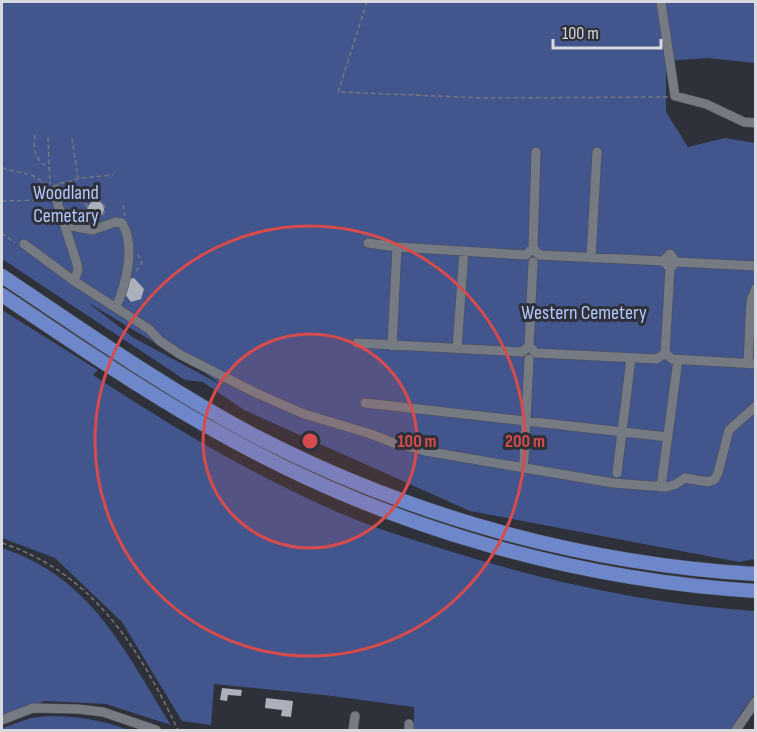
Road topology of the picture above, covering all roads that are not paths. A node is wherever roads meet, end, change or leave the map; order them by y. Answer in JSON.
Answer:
{"nodes":[{"id":1,"x":661,"y":2,"type":"edge"},
{"id":2,"x":756,"y":123,"type":"edge"},
{"id":3,"x":536,"y":152,"type":"dead end"},
{"id":4,"x":597,"y":152,"type":"dead end"},
{"id":5,"x":58,"y":190,"type":"road end"},
{"id":6,"x":66,"y":225,"type":"junction"},
{"id":7,"x":24,"y":243,"type":"road end"},
{"id":8,"x":368,"y":243,"type":"dead end"},
{"id":9,"x":397,"y":246,"type":"junction"},
{"id":10,"x":464,"y":251,"type":"junction"},
{"id":11,"x":533,"y":255,"type":"junction"},
{"id":12,"x":591,"y":258,"type":"junction"},
{"id":13,"x":670,"y":264,"type":"junction"},
{"id":14,"x":756,"y":266,"type":"edge"},
{"id":15,"x":2,"y":276,"type":"edge"},
{"id":16,"x":74,"y":281,"type":"junction"},
{"id":17,"x":756,"y":288,"type":"edge"},
{"id":18,"x":2,"y":295,"type":"edge"},
{"id":19,"x":114,"y":303,"type":"junction"},
{"id":20,"x":357,"y":344,"type":"dead end"},
{"id":21,"x":392,"y":346,"type":"junction"},
{"id":22,"x":458,"y":349,"type":"junction"},
{"id":23,"x":529,"y":353,"type":"junction"},
{"id":24,"x":631,"y":358,"type":"junction"},
{"id":25,"x":668,"y":358,"type":"junction"},
{"id":26,"x":752,"y":364,"type":"edge"},
{"id":27,"x":366,"y":403,"type":"dead end"},
{"id":28,"x":756,"y":406,"type":"edge"},
{"id":29,"x":526,"y":420,"type":"junction"},
{"id":30,"x":624,"y":432,"type":"junction"},
{"id":31,"x":668,"y":437,"type":"junction"},
{"id":32,"x":524,"y":461,"type":"dead end"},
{"id":33,"x":618,"y":473,"type":"dead end"},
{"id":34,"x":661,"y":487,"type":"junction"},
{"id":35,"x":756,"y":574,"type":"edge"},
{"id":36,"x":756,"y":591,"type":"edge"},
{"id":37,"x":756,"y":701,"type":"edge"},
{"id":38,"x":355,"y":716,"type":"dead end"},
{"id":39,"x":2,"y":720,"type":"edge"},
{"id":40,"x":156,"y":730,"type":"edge"},
{"id":41,"x":354,"y":730,"type":"edge"},
{"id":42,"x":736,"y":730,"type":"edge"}],
"edges":[{"from":1,"to":2,"type":"street"},
{"from":3,"to":11,"type":"street"},
{"from":4,"to":12,"type":"street"},
{"from":5,"to":6,"type":"street"},
{"from":6,"to":16,"type":"street"},
{"from":6,"to":19,"type":"street"},
{"from":7,"to":16,"type":"street"},
{"from":8,"to":9,"type":"street"},
{"from":9,"to":10,"type":"street"},
{"from":9,"to":21,"type":"street"},
{"from":10,"to":11,"type":"street"},
{"from":10,"to":22,"type":"street"},
{"from":11,"to":12,"type":"street"},
{"from":11,"to":23,"type":"street"},
{"from":12,"to":13,"type":"street"},
{"from":13,"to":14,"type":"street"},
{"from":13,"to":25,"type":"street"},
{"from":15,"to":35,"type":"highway"},
{"from":16,"to":19,"type":"street"},
{"from":17,"to":26,"type":"street"},
{"from":18,"to":36,"type":"highway"},
{"from":19,"to":34,"type":"street"},
{"from":20,"to":21,"type":"street"},
{"from":21,"to":22,"type":"street"},
{"from":22,"to":23,"type":"street"},
{"from":23,"to":24,"type":"street"},
{"from":23,"to":29,"type":"street"},
{"from":24,"to":25,"type":"street"},
{"from":24,"to":30,"type":"street"},
{"from":25,"to":26,"type":"street"},
{"from":25,"to":31,"type":"street"},
{"from":27,"to":29,"type":"street"},
{"from":28,"to":34,"type":"street"},
{"from":29,"to":30,"type":"street"},
{"from":29,"to":32,"type":"street"},
{"from":30,"to":31,"type":"street"},
{"from":30,"to":33,"type":"street"},
{"from":31,"to":34,"type":"street"},
{"from":37,"to":42,"type":"street"},
{"from":38,"to":41,"type":"street"},
{"from":39,"to":40,"type":"street"}]}
